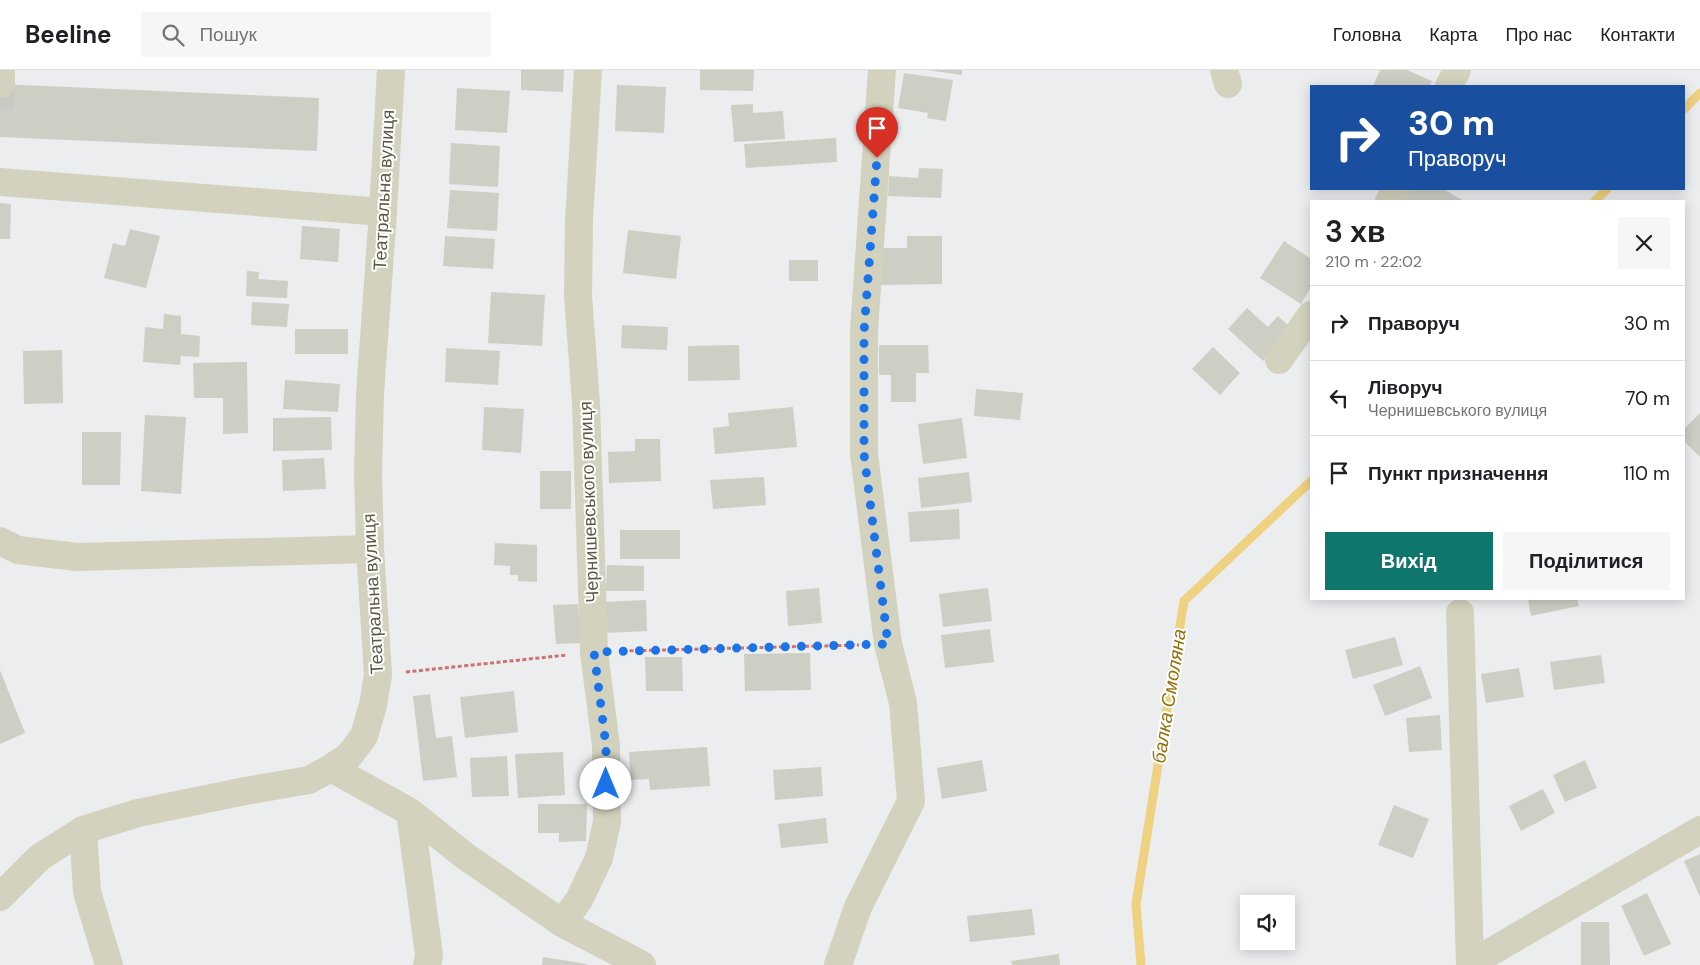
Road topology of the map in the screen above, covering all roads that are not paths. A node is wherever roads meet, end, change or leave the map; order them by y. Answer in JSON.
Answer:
{"nodes":[{"id":1,"x":390,"y":70,"type":"edge"},
{"id":2,"x":588,"y":70,"type":"edge"},
{"id":3,"x":882,"y":70,"type":"edge"},
{"id":4,"x":1457,"y":70,"type":"edge"},
{"id":5,"x":1450,"y":85,"type":"edge"},
{"id":6,"x":0,"y":182,"type":"edge"},
{"id":7,"x":383,"y":212,"type":"junction"},
{"id":8,"x":1310,"y":316,"type":"edge"},
{"id":9,"x":1279,"y":360,"type":"dead end"},
{"id":10,"x":0,"y":541,"type":"edge"},
{"id":11,"x":370,"y":549,"type":"junction"},
{"id":12,"x":1460,"y":613,"type":"dead end"},
{"id":13,"x":331,"y":768,"type":"junction"},
{"id":14,"x":410,"y":812,"type":"junction"},
{"id":15,"x":83,"y":830,"type":"junction"},
{"id":16,"x":1700,"y":830,"type":"edge"},
{"id":17,"x":0,"y":897,"type":"edge"},
{"id":18,"x":562,"y":923,"type":"junction"},
{"id":19,"x":1470,"y":964,"type":"edge"},
{"id":20,"x":108,"y":965,"type":"edge"},
{"id":21,"x":427,"y":965,"type":"edge"},
{"id":22,"x":642,"y":965,"type":"edge"},
{"id":23,"x":838,"y":965,"type":"edge"}],
"edges":[{"from":1,"to":7,"type":"street","name":"Театральна вулиця"},
{"from":2,"to":18,"type":"street","name":"Чернишевського вулиця"},
{"from":3,"to":23,"type":"street"},
{"from":4,"to":5,"type":"street"},
{"from":6,"to":7,"type":"street"},
{"from":7,"to":11,"type":"street","name":"Театральна вулиця"},
{"from":8,"to":9,"type":"street"},
{"from":10,"to":11,"type":"street"},
{"from":11,"to":13,"type":"street","name":"Театральна вулиця"},
{"from":12,"to":19,"type":"street"},
{"from":13,"to":14,"type":"street"},
{"from":13,"to":15,"type":"street","name":"Театральна вулиця"},
{"from":14,"to":18,"type":"street"},
{"from":14,"to":21,"type":"street"},
{"from":15,"to":17,"type":"street","name":"Театральна вулиця"},
{"from":15,"to":20,"type":"street"},
{"from":16,"to":19,"type":"street"},
{"from":18,"to":22,"type":"street"}]}
